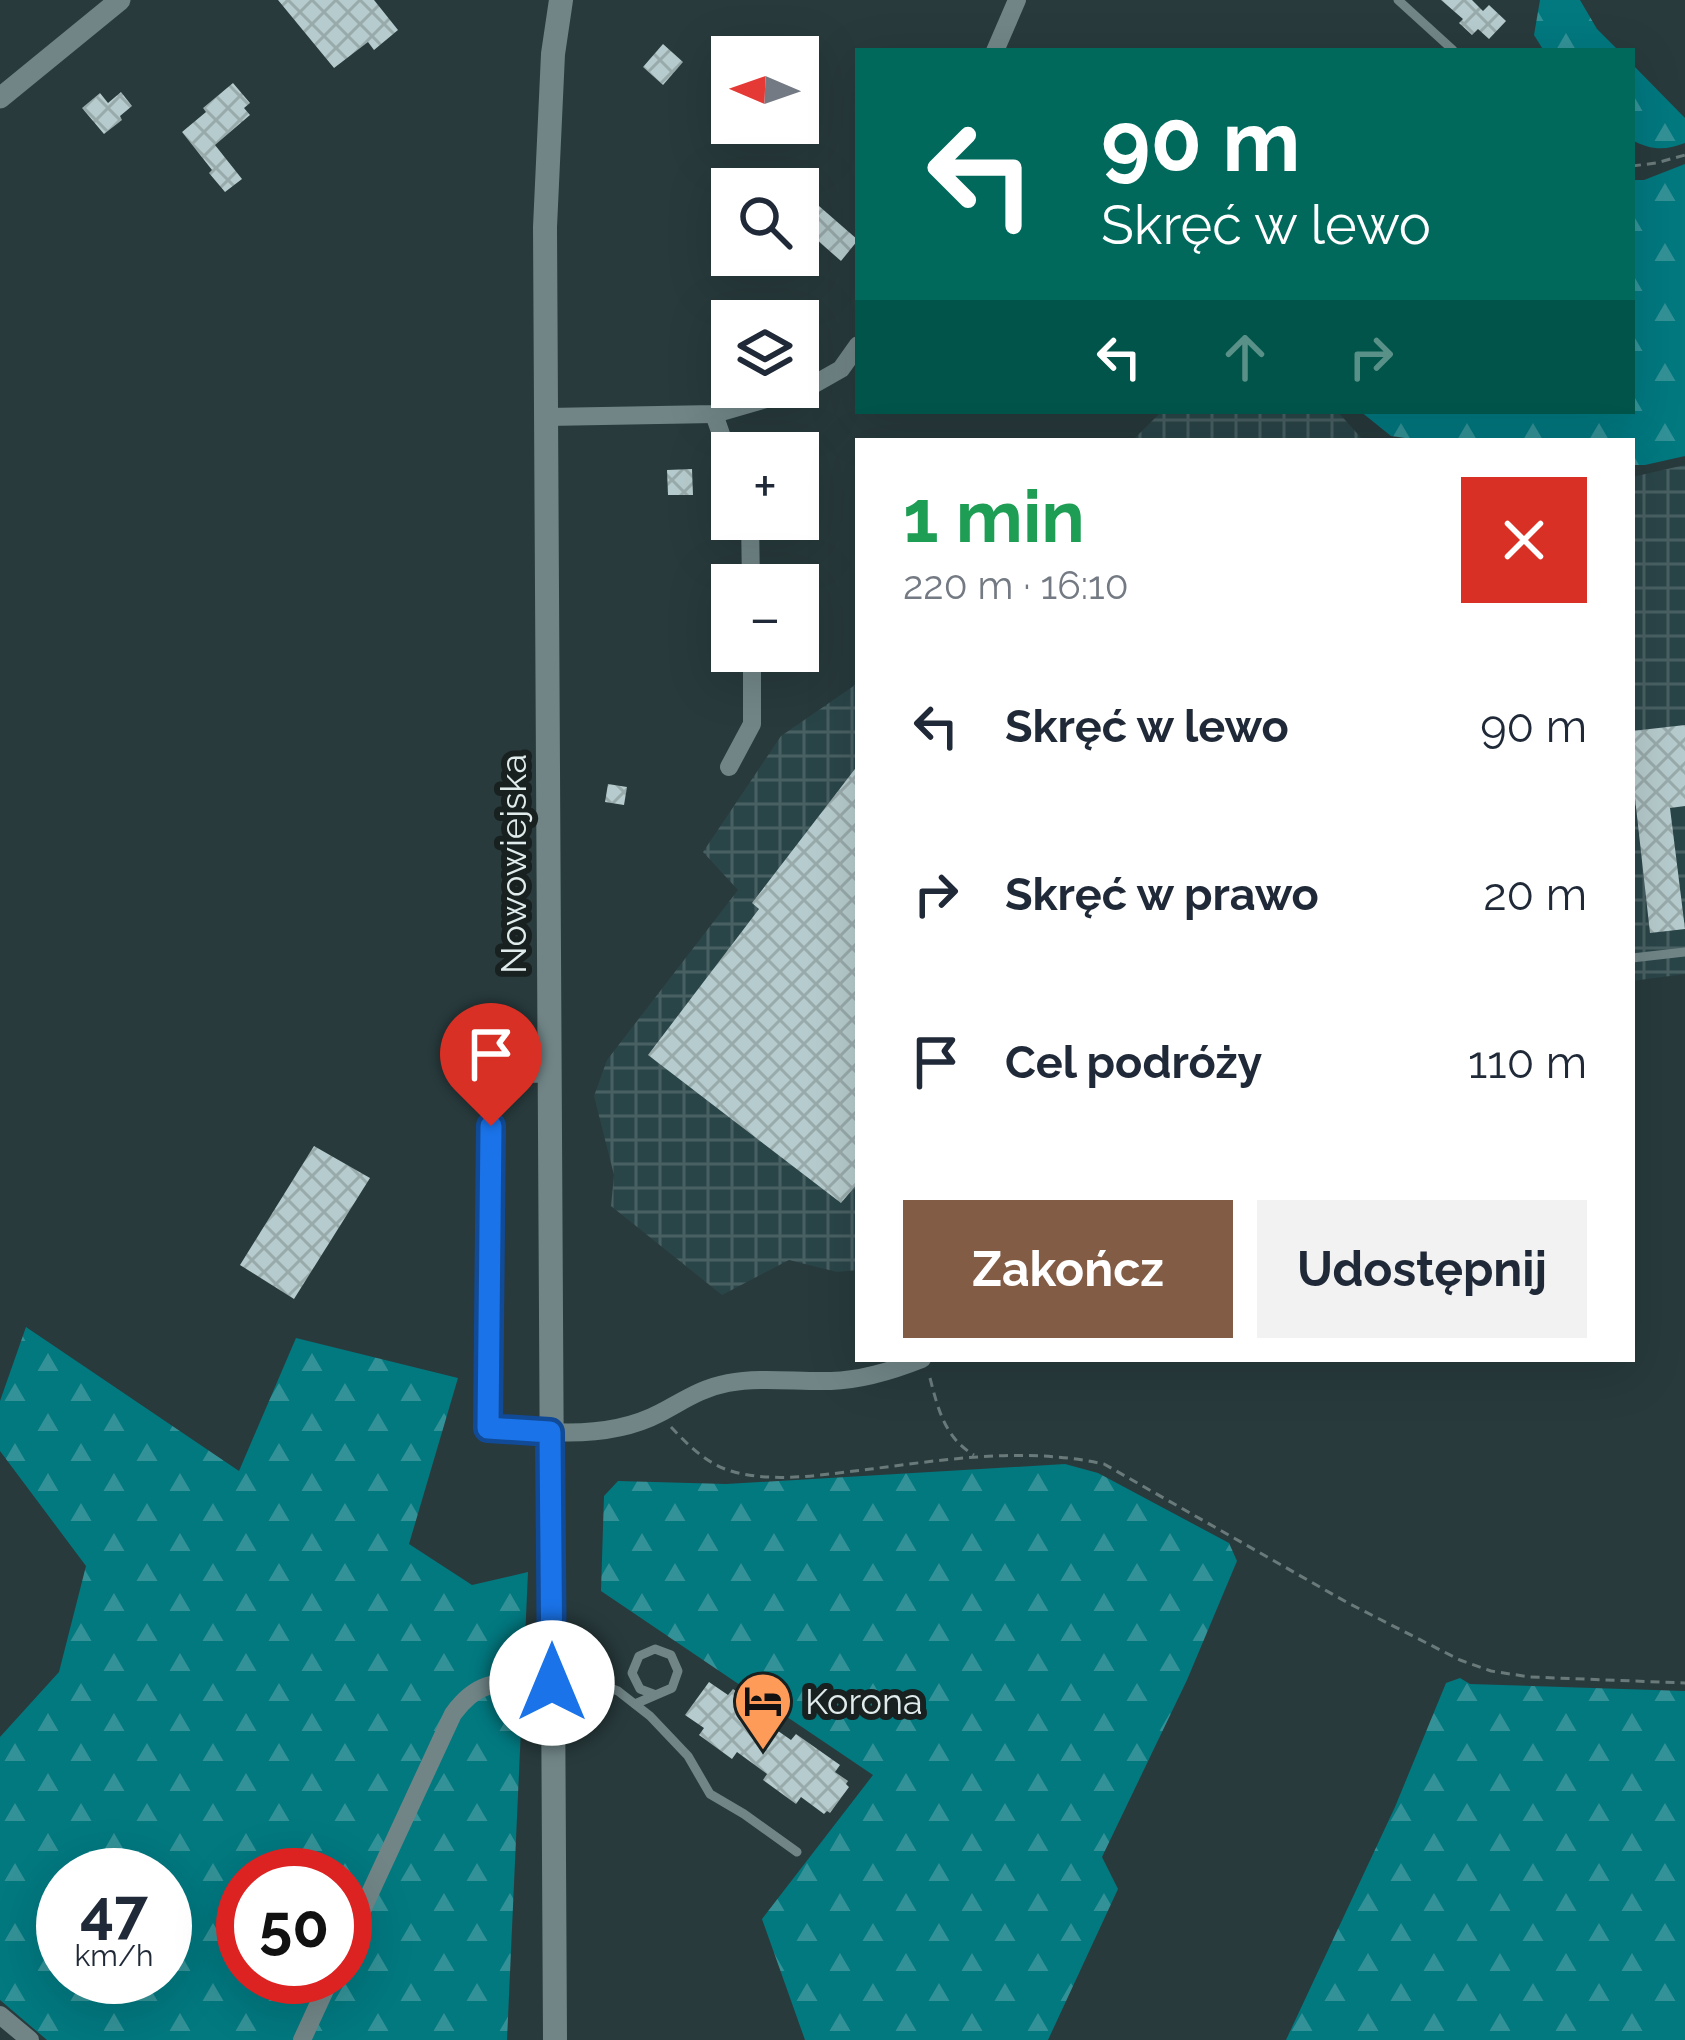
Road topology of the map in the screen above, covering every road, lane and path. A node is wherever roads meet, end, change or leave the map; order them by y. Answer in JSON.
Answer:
{"nodes":[{"id":1,"x":120,"y":0,"type":"edge"},
{"id":2,"x":561,"y":0,"type":"edge"},
{"id":3,"x":1017,"y":0,"type":"edge"},
{"id":4,"x":1397,"y":0,"type":"edge"},
{"id":5,"x":995,"y":48,"type":"edge"},
{"id":6,"x":1451,"y":48,"type":"edge"},
{"id":7,"x":0,"y":98,"type":"edge"},
{"id":8,"x":1685,"y":155,"type":"edge"},
{"id":9,"x":1635,"y":165,"type":"edge"},
{"id":10,"x":855,"y":349,"type":"edge"},
{"id":11,"x":714,"y":414,"type":"junction"},
{"id":12,"x":547,"y":418,"type":"junction"},
{"id":13,"x":720,"y":432,"type":"edge"},
{"id":14,"x":752,"y":672,"type":"edge"},
{"id":15,"x":729,"y":767,"type":"dead end"},
{"id":16,"x":1685,"y":952,"type":"edge"},
{"id":17,"x":1635,"y":958,"type":"edge"},
{"id":18,"x":550,"y":1078,"type":"junction"},
{"id":19,"x":925,"y":1368,"type":"edge"},
{"id":20,"x":658,"y":1414,"type":"junction"},
{"id":21,"x":550,"y":1432,"type":"junction"},
{"id":22,"x":976,"y":1456,"type":"junction"},
{"id":23,"x":632,"y":1672,"type":"junction"},
{"id":24,"x":552,"y":1683,"type":"junction"},
{"id":25,"x":1685,"y":1683,"type":"edge"},
{"id":26,"x":618,"y":1690,"type":"junction"},
{"id":27,"x":656,"y":1695,"type":"junction"},
{"id":28,"x":635,"y":1704,"type":"junction"},
{"id":29,"x":797,"y":1852,"type":"dead end"},
{"id":30,"x":372,"y":1889,"type":"edge"},
{"id":31,"x":319,"y":2004,"type":"edge"},
{"id":32,"x":0,"y":2015,"type":"edge"},
{"id":33,"x":30,"y":2040,"type":"edge"},
{"id":34,"x":302,"y":2040,"type":"edge"},
{"id":35,"x":554,"y":2040,"type":"edge"}],
"edges":[{"from":1,"to":7,"type":"street"},
{"from":2,"to":12,"type":"main road","name":"Nowowiejska"},
{"from":3,"to":5,"type":"street"},
{"from":4,"to":6,"type":"lane"},
{"from":8,"to":9,"type":"path"},
{"from":10,"to":11,"type":"street"},
{"from":11,"to":12,"type":"street"},
{"from":11,"to":13,"type":"street"},
{"from":12,"to":18,"type":"main road","name":"Nowowiejska"},
{"from":14,"to":15,"type":"street"},
{"from":16,"to":17,"type":"lane"},
{"from":18,"to":21,"type":"main road","name":"Nowowiejska"},
{"from":18,"to":21,"type":"lane"},
{"from":19,"to":20,"type":"street"},
{"from":19,"to":22,"type":"path"},
{"from":20,"to":21,"type":"street"},
{"from":20,"to":22,"type":"path"},
{"from":21,"to":24,"type":"main road","name":"Nowowiejska"},
{"from":22,"to":25,"type":"path"},
{"from":23,"to":26,"type":"lane"},
{"from":23,"to":27,"type":"lane"},
{"from":23,"to":27,"type":"lane"},
{"from":24,"to":26,"type":"lane"},
{"from":24,"to":30,"type":"street"},
{"from":24,"to":35,"type":"main road","name":"Nowowiejska"},
{"from":26,"to":28,"type":"lane"},
{"from":27,"to":28,"type":"lane"},
{"from":28,"to":29,"type":"lane"},
{"from":31,"to":34,"type":"street"},
{"from":32,"to":33,"type":"street"}]}
